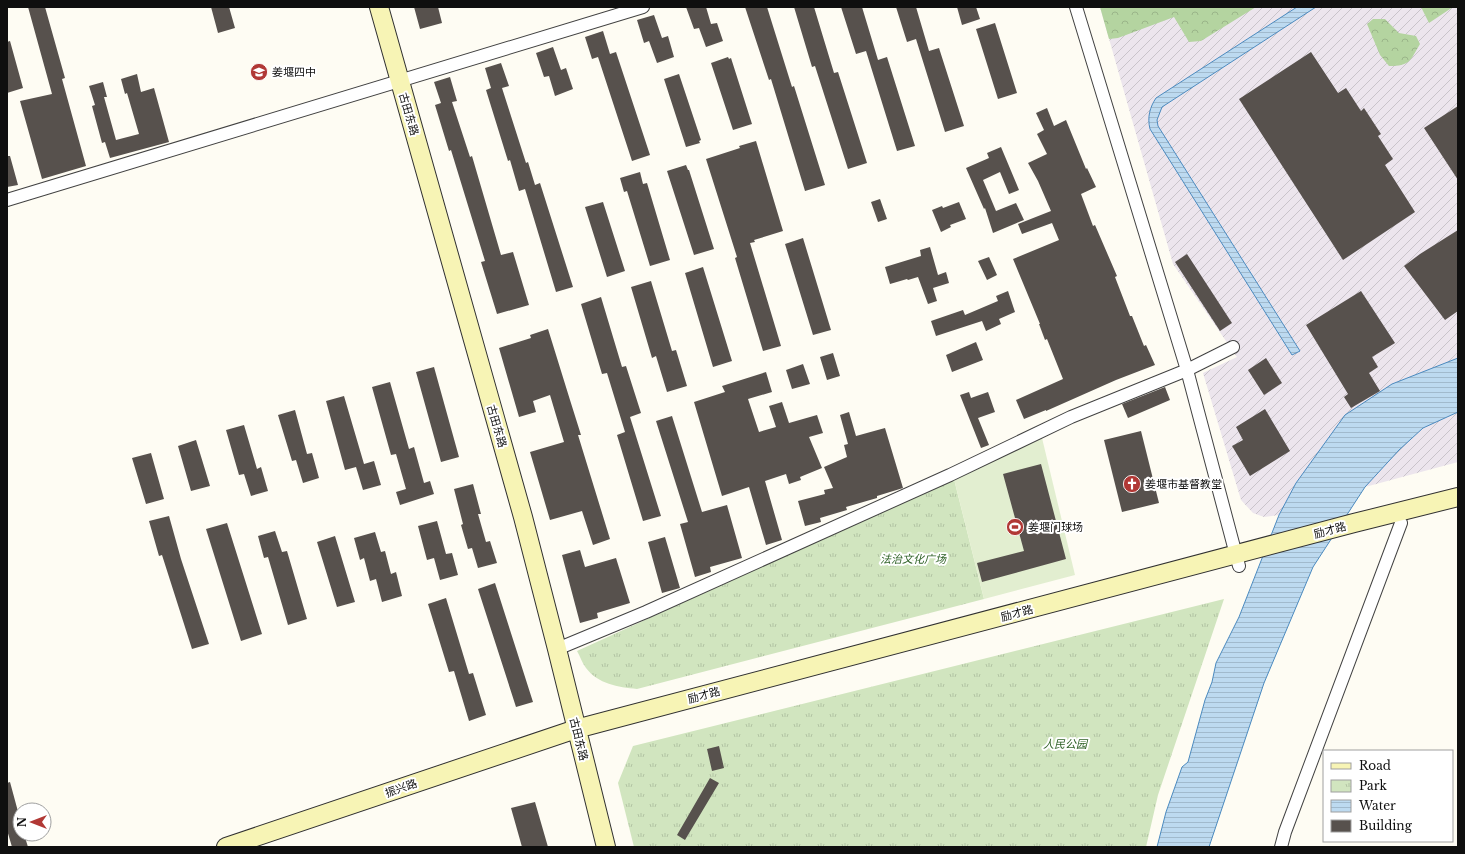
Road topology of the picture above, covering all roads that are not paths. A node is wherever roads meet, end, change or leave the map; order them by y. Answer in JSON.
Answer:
{"nodes":[{"id":1,"x":379,"y":7,"type":"edge"},
{"id":2,"x":643,"y":7,"type":"edge"},
{"id":3,"x":1076,"y":7,"type":"edge"},
{"id":4,"x":400,"y":81,"type":"junction"},
{"id":5,"x":7,"y":200,"type":"edge"},
{"id":6,"x":1233,"y":347,"type":"dead end"},
{"id":7,"x":1187,"y":370,"type":"junction"},
{"id":8,"x":1458,"y":497,"type":"edge"},
{"id":9,"x":1458,"y":509,"type":"edge"},
{"id":10,"x":1401,"y":523,"type":"junction"},
{"id":11,"x":1247,"y":558,"type":"junction"},
{"id":12,"x":557,"y":649,"type":"junction"},
{"id":13,"x":577,"y":735,"type":"junction"},
{"id":14,"x":226,"y":847,"type":"edge"},
{"id":15,"x":264,"y":847,"type":"edge"},
{"id":16,"x":606,"y":847,"type":"edge"},
{"id":17,"x":1281,"y":847,"type":"edge"}],
"edges":[{"from":1,"to":4,"type":"street","name":"古田东路"},
{"from":2,"to":4,"type":"street"},
{"from":3,"to":7,"type":"street"},
{"from":4,"to":5,"type":"street"},
{"from":4,"to":12,"type":"street","name":"古田东路"},
{"from":6,"to":7,"type":"street"},
{"from":7,"to":11,"type":"street"},
{"from":7,"to":12,"type":"street"},
{"from":8,"to":11,"type":"street","name":"励才路"},
{"from":9,"to":10,"type":"street","name":"励才路"},
{"from":10,"to":11,"type":"street","name":"励才路"},
{"from":10,"to":17,"type":"street"},
{"from":11,"to":13,"type":"street","name":"励才路"},
{"from":12,"to":13,"type":"street","name":"古田东路"},
{"from":13,"to":14,"type":"street","name":"振兴路"},
{"from":13,"to":15,"type":"street","name":"振兴路"},
{"from":13,"to":16,"type":"street","name":"古田东路"}]}
